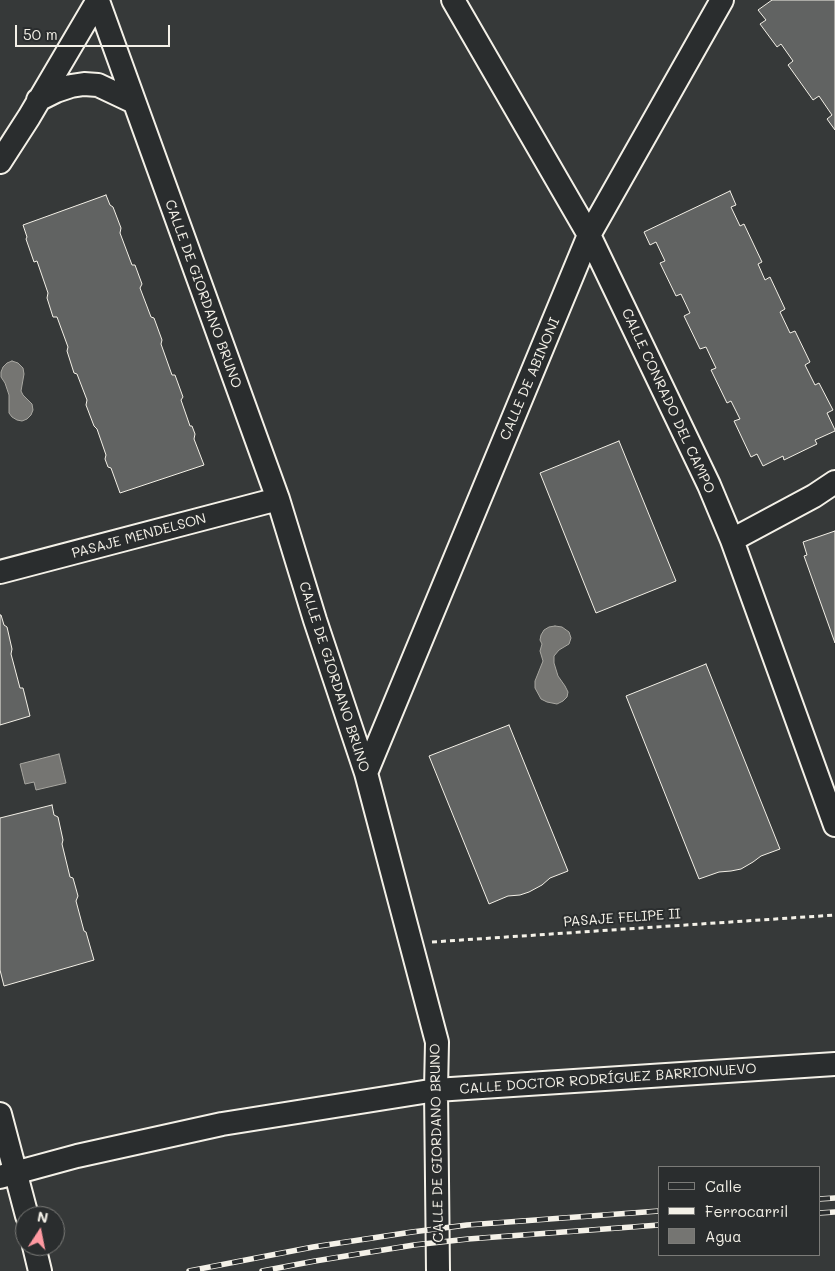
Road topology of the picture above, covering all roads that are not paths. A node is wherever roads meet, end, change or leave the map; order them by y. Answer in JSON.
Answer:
{"nodes":[{"id":1,"x":453,"y":0,"type":"edge"},
{"id":2,"x":722,"y":0,"type":"edge"},
{"id":3,"x":98,"y":1,"type":"edge"},
{"id":4,"x":38,"y":100,"type":"junction"},
{"id":5,"x":134,"y":102,"type":"junction"},
{"id":6,"x":0,"y":162,"type":"edge"},
{"id":7,"x":589,"y":235,"type":"junction"},
{"id":8,"x":835,"y":482,"type":"edge"},
{"id":9,"x":278,"y":499,"type":"junction"},
{"id":10,"x":732,"y":540,"type":"junction"},
{"id":11,"x":0,"y":572,"type":"edge"},
{"id":12,"x":366,"y":773,"type":"junction"},
{"id":13,"x":835,"y":826,"type":"edge"},
{"id":14,"x":835,"y":1064,"type":"edge"},
{"id":15,"x":436,"y":1090,"type":"junction"},
{"id":16,"x":0,"y":1114,"type":"edge"},
{"id":17,"x":8,"y":1175,"type":"edge"},
{"id":18,"x":22,"y":1206,"type":"edge"},
{"id":19,"x":36,"y":1256,"type":"edge"},
{"id":20,"x":40,"y":1271,"type":"edge"},
{"id":21,"x":438,"y":1271,"type":"edge"}],
"edges":[{"from":1,"to":7,"type":"street","name":"CALLE CONRADO DEL CAMPO"},
{"from":2,"to":7,"type":"street","name":"CALLE DE ABINONI"},
{"from":3,"to":4,"type":"street"},
{"from":3,"to":5,"type":"street","name":"CALLE DE GIORDANO BRUNO"},
{"from":4,"to":5,"type":"street"},
{"from":4,"to":6,"type":"street"},
{"from":5,"to":9,"type":"street","name":"CALLE DE GIORDANO BRUNO"},
{"from":7,"to":10,"type":"street","name":"CALLE CONRADO DEL CAMPO"},
{"from":7,"to":12,"type":"street","name":"CALLE DE ABINONI"},
{"from":8,"to":10,"type":"street"},
{"from":9,"to":11,"type":"street","name":"PASAJE MENDELSON"},
{"from":9,"to":12,"type":"street","name":"CALLE DE GIORDANO BRUNO"},
{"from":10,"to":13,"type":"street","name":"CALLE CONRADO DEL CAMPO"},
{"from":12,"to":15,"type":"street","name":"CALLE DE GIORDANO BRUNO"},
{"from":14,"to":15,"type":"street","name":"CALLE DOCTOR RODRÍGUEZ BARRIONUEVO"},
{"from":15,"to":17,"type":"street","name":"CALLE DOCTOR RODRÍGUEZ BARRIONUEVO"},
{"from":15,"to":21,"type":"street","name":"CALLE DE GIORDANO BRUNO"},
{"from":16,"to":17,"type":"street"},
{"from":17,"to":18,"type":"street"},
{"from":19,"to":20,"type":"street"}]}
